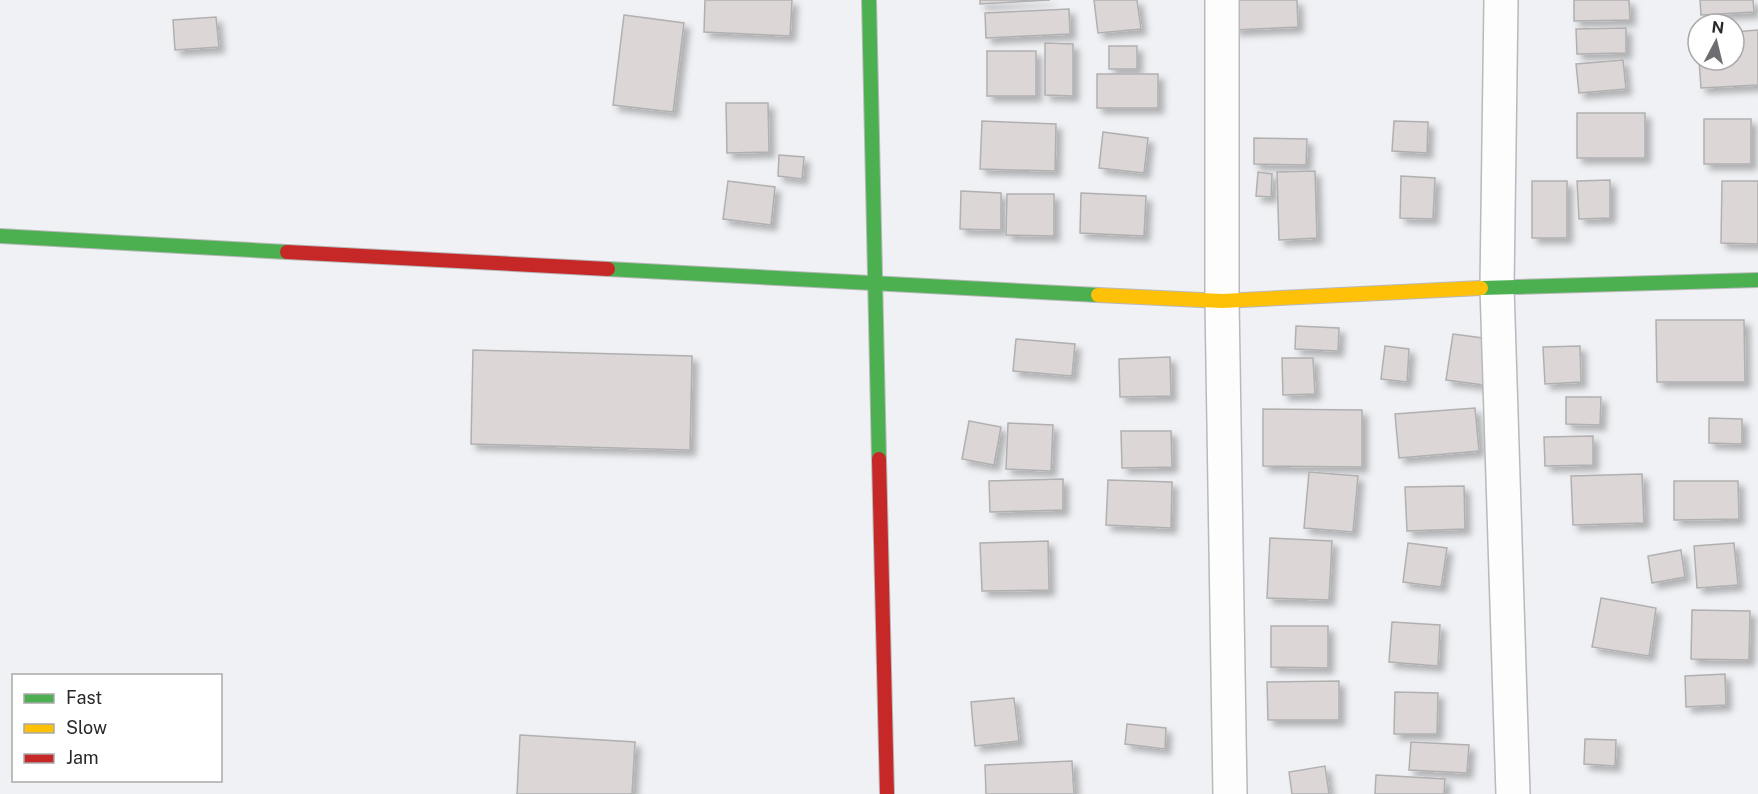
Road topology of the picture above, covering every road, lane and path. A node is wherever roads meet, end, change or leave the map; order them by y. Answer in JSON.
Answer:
{"nodes":[{"id":1,"x":869,"y":0,"type":"edge"},
{"id":2,"x":1222,"y":0,"type":"edge"},
{"id":3,"x":1501,"y":0,"type":"edge"},
{"id":4,"x":0,"y":236,"type":"edge"},
{"id":5,"x":1758,"y":280,"type":"edge"},
{"id":6,"x":877,"y":284,"type":"junction"},
{"id":7,"x":1497,"y":287,"type":"junction"},
{"id":8,"x":1222,"y":301,"type":"junction"},
{"id":9,"x":887,"y":794,"type":"edge"},
{"id":10,"x":1230,"y":794,"type":"edge"},
{"id":11,"x":1513,"y":794,"type":"edge"}],
"edges":[{"from":1,"to":6,"type":"street"},
{"from":2,"to":8,"type":"street"},
{"from":3,"to":7,"type":"street"},
{"from":4,"to":6,"type":"street"},
{"from":5,"to":7,"type":"street"},
{"from":6,"to":8,"type":"street"},
{"from":6,"to":9,"type":"street"},
{"from":7,"to":8,"type":"street"},
{"from":7,"to":11,"type":"street"},
{"from":8,"to":10,"type":"street"}]}
